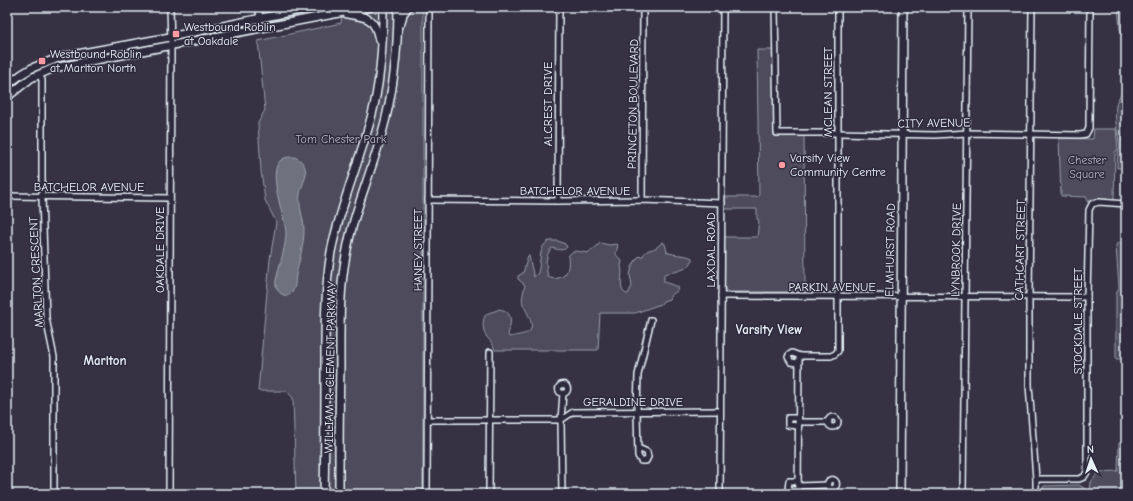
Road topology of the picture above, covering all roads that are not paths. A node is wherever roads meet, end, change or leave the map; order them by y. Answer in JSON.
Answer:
{"nodes":[{"id":1,"x":170,"y":7,"type":"edge"},
{"id":2,"x":259,"y":7,"type":"edge"},
{"id":3,"x":314,"y":7,"type":"edge"},
{"id":4,"x":370,"y":7,"type":"edge"},
{"id":5,"x":383,"y":7,"type":"edge"},
{"id":6,"x":398,"y":7,"type":"edge"},
{"id":7,"x":408,"y":7,"type":"edge"},
{"id":8,"x":429,"y":7,"type":"edge"},
{"id":9,"x":558,"y":7,"type":"edge"},
{"id":10,"x":644,"y":7,"type":"edge"},
{"id":11,"x":723,"y":7,"type":"edge"},
{"id":12,"x":775,"y":7,"type":"edge"},
{"id":13,"x":838,"y":7,"type":"edge"},
{"id":14,"x":903,"y":7,"type":"edge"},
{"id":15,"x":968,"y":7,"type":"edge"},
{"id":16,"x":1032,"y":7,"type":"edge"},
{"id":17,"x":1090,"y":7,"type":"edge"},
{"id":18,"x":341,"y":13,"type":"junction"},
{"id":19,"x":259,"y":19,"type":"junction"},
{"id":20,"x":260,"y":28,"type":"junction"},
{"id":21,"x":398,"y":36,"type":"junction"},
{"id":22,"x":170,"y":37,"type":"junction"},
{"id":23,"x":171,"y":44,"type":"junction"},
{"id":24,"x":382,"y":54,"type":"junction"},
{"id":25,"x":39,"y":74,"type":"junction"},
{"id":26,"x":7,"y":85,"type":"edge"},
{"id":27,"x":7,"y":97,"type":"edge"},
{"id":28,"x":838,"y":133,"type":"junction"},
{"id":29,"x":967,"y":133,"type":"junction"},
{"id":30,"x":902,"y":134,"type":"junction"},
{"id":31,"x":1031,"y":135,"type":"junction"},
{"id":32,"x":7,"y":196,"type":"edge"},
{"id":33,"x":42,"y":197,"type":"junction"},
{"id":34,"x":170,"y":198,"type":"junction"},
{"id":35,"x":428,"y":200,"type":"junction"},
{"id":36,"x":642,"y":200,"type":"junction"},
{"id":37,"x":558,"y":201,"type":"junction"},
{"id":38,"x":722,"y":203,"type":"junction"},
{"id":39,"x":1126,"y":204,"type":"edge"},
{"id":40,"x":721,"y":296,"type":"junction"},
{"id":41,"x":838,"y":297,"type":"junction"},
{"id":42,"x":901,"y":297,"type":"junction"},
{"id":43,"x":965,"y":297,"type":"junction"},
{"id":44,"x":1029,"y":297,"type":"junction"},
{"id":45,"x":1087,"y":298,"type":"junction"},
{"id":46,"x":651,"y":320,"type":"dead end"},
{"id":47,"x":490,"y":352,"type":"dead end"},
{"id":48,"x":800,"y":356,"type":"junction"},
{"id":49,"x":798,"y":363,"type":"junction"},
{"id":50,"x":563,"y":393,"type":"dead end"},
{"id":51,"x":637,"y":411,"type":"junction"},
{"id":52,"x":720,"y":411,"type":"junction"},
{"id":53,"x":428,"y":420,"type":"junction"},
{"id":54,"x":489,"y":420,"type":"junction"},
{"id":55,"x":560,"y":420,"type":"junction"},
{"id":56,"x":798,"y":422,"type":"junction"},
{"id":57,"x":829,"y":422,"type":"dead end"},
{"id":58,"x":638,"y":448,"type":"dead end"},
{"id":59,"x":1036,"y":479,"type":"junction"},
{"id":60,"x":827,"y":485,"type":"dead end"},
{"id":61,"x":798,"y":488,"type":"edge"},
{"id":62,"x":54,"y":494,"type":"edge"},
{"id":63,"x":168,"y":494,"type":"edge"},
{"id":64,"x":324,"y":494,"type":"edge"},
{"id":65,"x":339,"y":494,"type":"edge"},
{"id":66,"x":427,"y":494,"type":"edge"},
{"id":67,"x":489,"y":494,"type":"edge"},
{"id":68,"x":562,"y":494,"type":"edge"},
{"id":69,"x":720,"y":494,"type":"edge"},
{"id":70,"x":900,"y":494,"type":"edge"},
{"id":71,"x":963,"y":494,"type":"edge"},
{"id":72,"x":1036,"y":494,"type":"edge"}],
"edges":[{"from":1,"to":22,"type":"street","name":"OAKDALE DRIVE"},
{"from":2,"to":19,"type":"street"},
{"from":3,"to":19,"type":"main road"},
{"from":4,"to":18,"type":"main road"},
{"from":5,"to":24,"type":"main road","name":"WILLIAM R. CLEMENT PARKWAY"},
{"from":6,"to":21,"type":"main road","name":"WILLIAM R. CLEMENT PARKWAY"},
{"from":7,"to":21,"type":"main road"},
{"from":8,"to":35,"type":"street","name":"HANEY STREET"},
{"from":9,"to":37,"type":"street","name":"ALCREST DRIVE"},
{"from":10,"to":36,"type":"street","name":"PRINCETON BOULEVARD"},
{"from":11,"to":38,"type":"street","name":"LAXDAL ROAD"},
{"from":12,"to":28,"type":"street","name":"CITY AVENUE"},
{"from":13,"to":28,"type":"street","name":"MCLEAN STREET"},
{"from":14,"to":30,"type":"main road","name":"ELMHURST ROAD"},
{"from":15,"to":29,"type":"street","name":"LYNBROOK DRIVE"},
{"from":16,"to":31,"type":"street","name":"CATHCART STREET"},
{"from":17,"to":31,"type":"street","name":"CITY AVENUE"},
{"from":18,"to":20,"type":"main road"},
{"from":18,"to":24,"type":"main road"},
{"from":19,"to":20,"type":"street"},
{"from":19,"to":22,"type":"main road"},
{"from":20,"to":23,"type":"main road"},
{"from":21,"to":65,"type":"main road","name":"WILLIAM R. CLEMENT PARKWAY"},
{"from":22,"to":23,"type":"street","name":"OAKDALE DRIVE"},
{"from":22,"to":26,"type":"main road"},
{"from":23,"to":25,"type":"main road"},
{"from":23,"to":34,"type":"street","name":"OAKDALE DRIVE"},
{"from":24,"to":64,"type":"main road","name":"WILLIAM R. CLEMENT PARKWAY"},
{"from":25,"to":27,"type":"main road"},
{"from":25,"to":33,"type":"street","name":"MARLTON CRESCENT"},
{"from":28,"to":30,"type":"street","name":"CITY AVENUE"},
{"from":28,"to":41,"type":"street","name":"MCLEAN STREET"},
{"from":29,"to":30,"type":"street","name":"CITY AVENUE"},
{"from":29,"to":31,"type":"street","name":"CITY AVENUE"},
{"from":29,"to":43,"type":"street","name":"LYNBROOK DRIVE"},
{"from":30,"to":42,"type":"main road","name":"ELMHURST ROAD"},
{"from":31,"to":44,"type":"street","name":"CATHCART STREET"},
{"from":32,"to":33,"type":"street","name":"BATCHELOR AVENUE"},
{"from":33,"to":34,"type":"street","name":"BATCHELOR AVENUE"},
{"from":33,"to":62,"type":"street","name":"MARLTON CRESCENT"},
{"from":34,"to":63,"type":"street","name":"OAKDALE DRIVE"},
{"from":35,"to":37,"type":"street","name":"BATCHELOR AVENUE"},
{"from":35,"to":53,"type":"street","name":"HANEY STREET"},
{"from":36,"to":37,"type":"street","name":"BATCHELOR AVENUE"},
{"from":36,"to":38,"type":"street","name":"BATCHELOR AVENUE"},
{"from":38,"to":40,"type":"street","name":"LAXDAL ROAD"},
{"from":39,"to":45,"type":"street","name":"STOCKDALE STREET"},
{"from":40,"to":41,"type":"street","name":"PARKIN AVENUE"},
{"from":40,"to":52,"type":"street","name":"LAXDAL ROAD"},
{"from":41,"to":42,"type":"street","name":"PARKIN AVENUE"},
{"from":41,"to":48,"type":"street","name":"MCLEAN STREET"},
{"from":42,"to":43,"type":"street","name":"PARKIN AVENUE"},
{"from":42,"to":70,"type":"main road","name":"ELMHURST ROAD"},
{"from":43,"to":44,"type":"street","name":"PARKIN AVENUE"},
{"from":43,"to":71,"type":"street","name":"LYNBROOK DRIVE"},
{"from":44,"to":45,"type":"street","name":"PARKIN AVENUE"},
{"from":44,"to":59,"type":"street","name":"CATHCART STREET"},
{"from":45,"to":59,"type":"street","name":"STOCKDALE STREET"},
{"from":46,"to":51,"type":"street"},
{"from":47,"to":54,"type":"street"},
{"from":48,"to":49,"type":"street"},
{"from":48,"to":49,"type":"street"},
{"from":49,"to":56,"type":"street"},
{"from":50,"to":55,"type":"street"},
{"from":51,"to":52,"type":"street","name":"GERALDINE DRIVE"},
{"from":51,"to":55,"type":"street","name":"GERALDINE DRIVE"},
{"from":51,"to":58,"type":"street"},
{"from":52,"to":69,"type":"street","name":"LAXDAL ROAD"},
{"from":53,"to":54,"type":"street","name":"GERALDINE DRIVE"},
{"from":53,"to":66,"type":"street","name":"HANEY STREET"},
{"from":54,"to":55,"type":"street","name":"GERALDINE DRIVE"},
{"from":54,"to":67,"type":"street"},
{"from":55,"to":68,"type":"street"},
{"from":56,"to":57,"type":"street"},
{"from":56,"to":61,"type":"street"},
{"from":59,"to":72,"type":"street","name":"CATHCART STREET"},
{"from":60,"to":61,"type":"street"}]}
